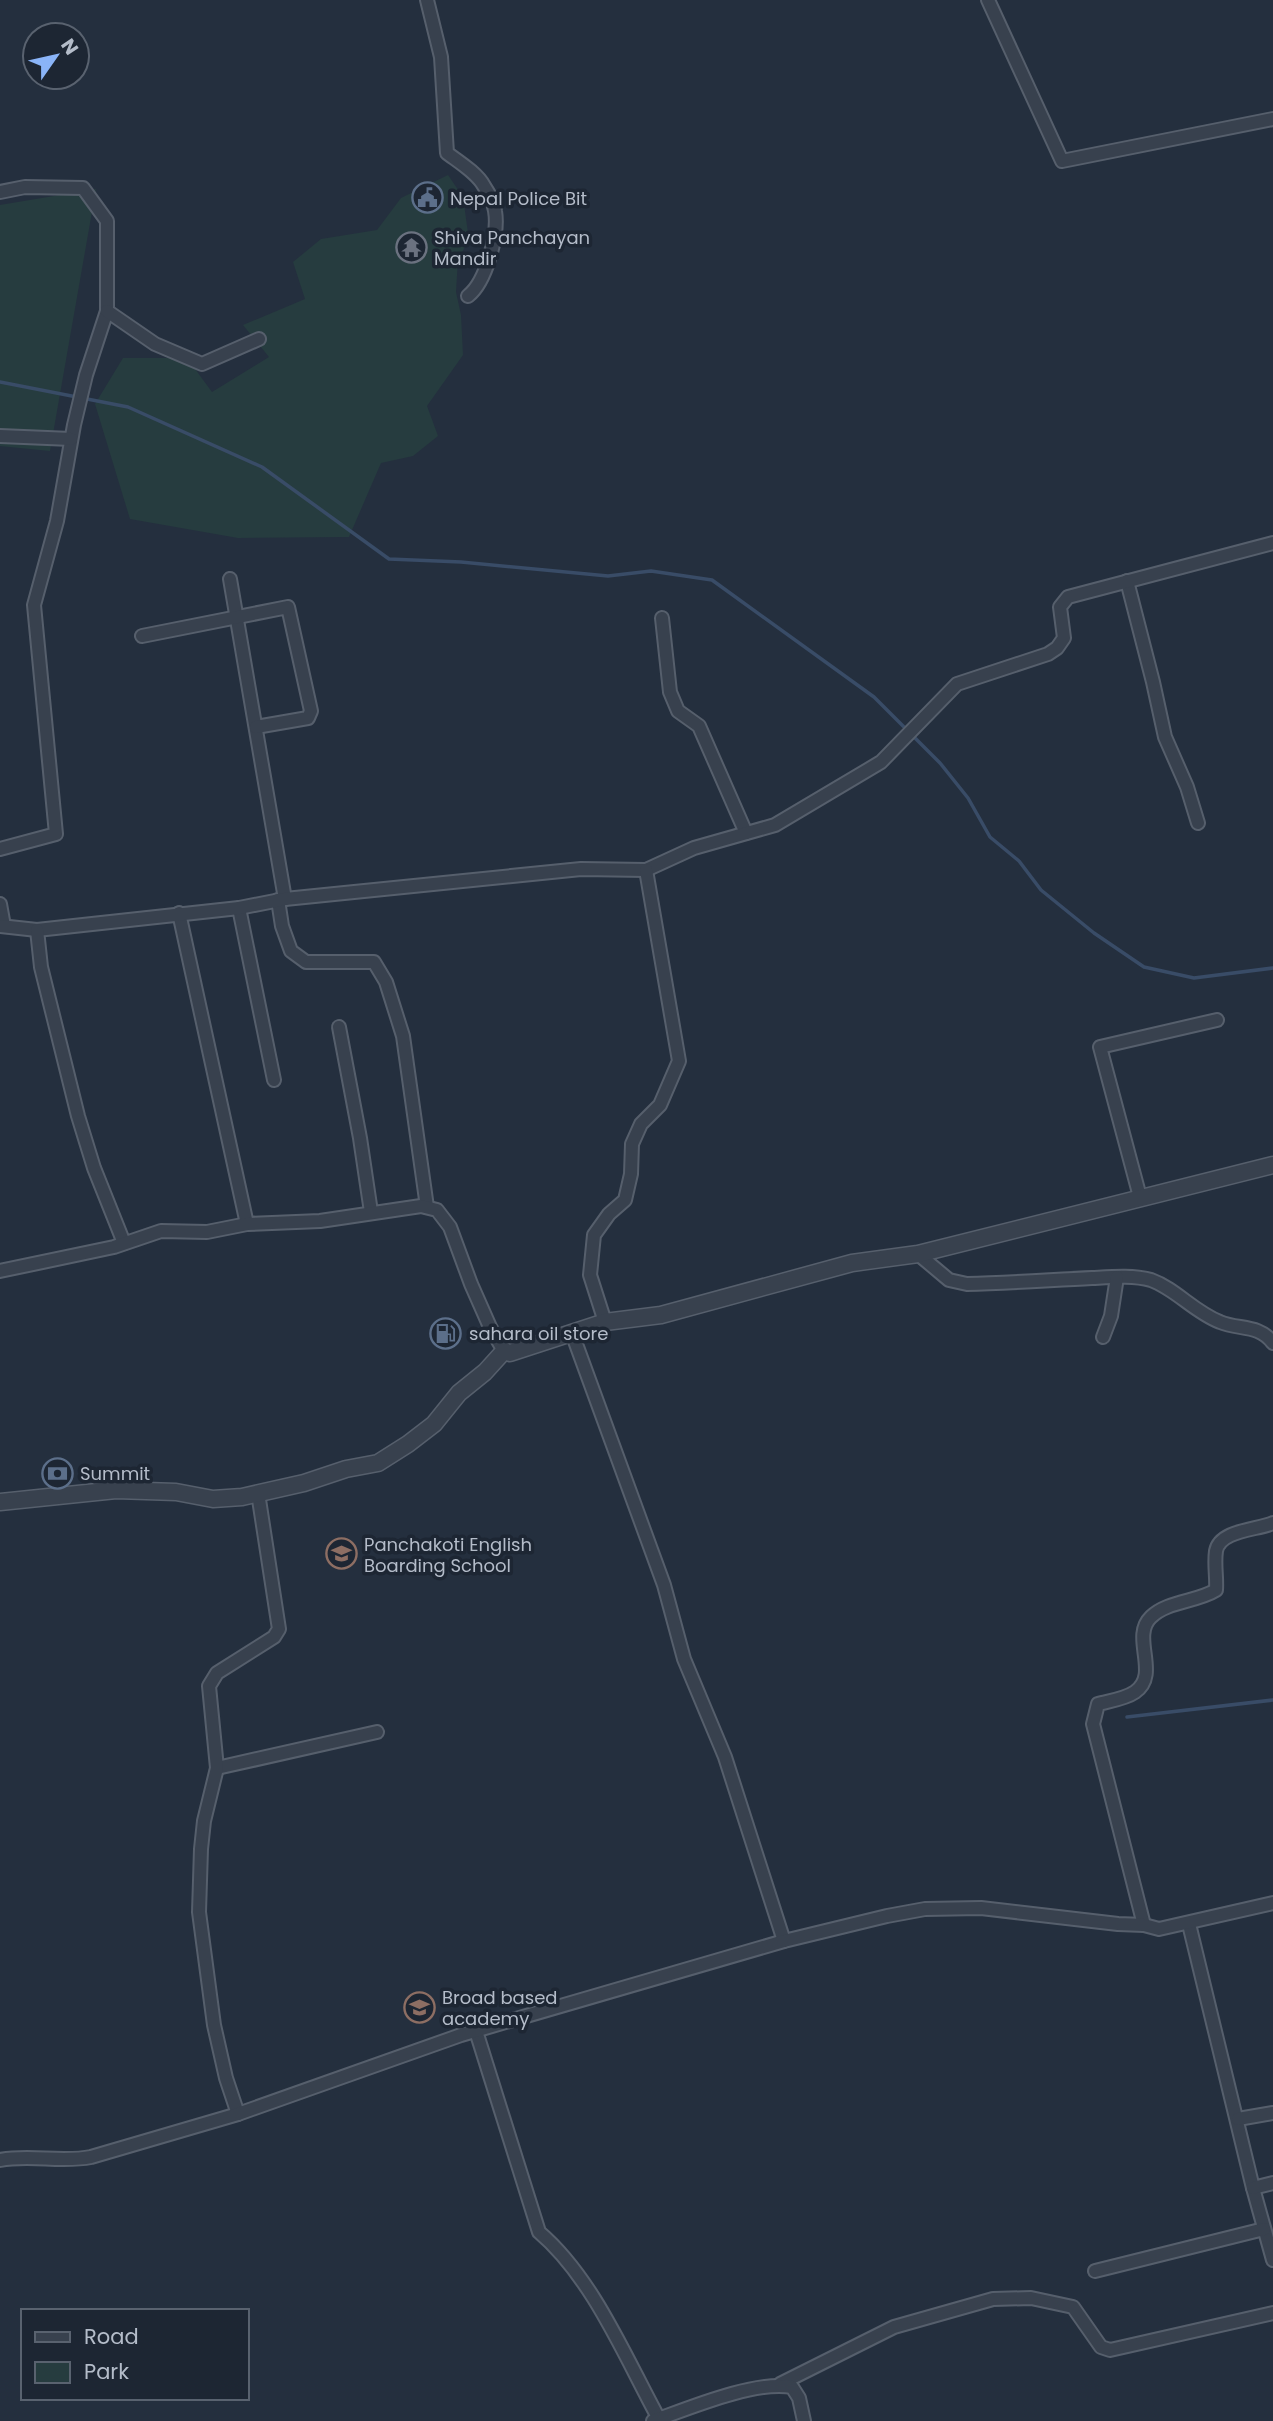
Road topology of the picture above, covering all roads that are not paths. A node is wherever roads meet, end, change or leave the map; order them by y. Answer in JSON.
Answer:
{"nodes":[{"id":1,"x":427,"y":0,"type":"edge"},
{"id":2,"x":988,"y":0,"type":"edge"},
{"id":3,"x":1273,"y":119,"type":"edge"},
{"id":4,"x":0,"y":192,"type":"edge"},
{"id":5,"x":468,"y":296,"type":"dead end"},
{"id":6,"x":107,"y":311,"type":"junction"},
{"id":7,"x":259,"y":339,"type":"dead end"},
{"id":8,"x":0,"y":436,"type":"edge"},
{"id":9,"x":71,"y":439,"type":"junction"},
{"id":10,"x":1273,"y":543,"type":"edge"},
{"id":11,"x":230,"y":579,"type":"dead end"},
{"id":12,"x":1127,"y":581,"type":"junction"},
{"id":13,"x":237,"y":616,"type":"junction"},
{"id":14,"x":662,"y":618,"type":"dead end"},
{"id":15,"x":142,"y":636,"type":"dead end"},
{"id":16,"x":256,"y":727,"type":"junction"},
{"id":17,"x":1198,"y":823,"type":"dead end"},
{"id":18,"x":746,"y":834,"type":"junction"},
{"id":19,"x":0,"y":849,"type":"edge"},
{"id":20,"x":646,"y":870,"type":"junction"},
{"id":21,"x":282,"y":899,"type":"junction"},
{"id":22,"x":0,"y":904,"type":"edge"},
{"id":23,"x":239,"y":908,"type":"junction"},
{"id":24,"x":179,"y":913,"type":"junction"},
{"id":25,"x":2,"y":926,"type":"edge"},
{"id":26,"x":37,"y":930,"type":"junction"},
{"id":27,"x":1217,"y":1020,"type":"dead end"},
{"id":28,"x":339,"y":1027,"type":"dead end"},
{"id":29,"x":274,"y":1080,"type":"dead end"},
{"id":30,"x":1273,"y":1165,"type":"edge"},
{"id":31,"x":1140,"y":1197,"type":"junction"},
{"id":32,"x":427,"y":1207,"type":"junction"},
{"id":33,"x":371,"y":1212,"type":"junction"},
{"id":34,"x":247,"y":1224,"type":"junction"},
{"id":35,"x":124,"y":1243,"type":"junction"},
{"id":36,"x":918,"y":1254,"type":"junction"},
{"id":37,"x":0,"y":1271,"type":"edge"},
{"id":38,"x":1117,"y":1277,"type":"junction"},
{"id":39,"x":605,"y":1322,"type":"junction"},
{"id":40,"x":572,"y":1333,"type":"junction"},
{"id":41,"x":1103,"y":1337,"type":"dead end"},
{"id":42,"x":1273,"y":1343,"type":"edge"},
{"id":43,"x":504,"y":1351,"type":"junction"},
{"id":44,"x":258,"y":1493,"type":"junction"},
{"id":45,"x":0,"y":1502,"type":"edge"},
{"id":46,"x":1273,"y":1523,"type":"edge"},
{"id":47,"x":377,"y":1732,"type":"dead end"},
{"id":48,"x":217,"y":1768,"type":"junction"},
{"id":49,"x":1273,"y":1903,"type":"edge"},
{"id":50,"x":1189,"y":1924,"type":"junction"},
{"id":51,"x":1144,"y":1925,"type":"junction"},
{"id":52,"x":784,"y":1941,"type":"junction"},
{"id":53,"x":476,"y":2031,"type":"junction"},
{"id":54,"x":1273,"y":2113,"type":"edge"},
{"id":55,"x":238,"y":2114,"type":"junction"},
{"id":56,"x":1238,"y":2119,"type":"junction"},
{"id":57,"x":0,"y":2160,"type":"edge"},
{"id":58,"x":1273,"y":2183,"type":"edge"},
{"id":59,"x":1253,"y":2188,"type":"junction"},
{"id":60,"x":1264,"y":2229,"type":"junction"},
{"id":61,"x":1271,"y":2242,"type":"edge"},
{"id":62,"x":1273,"y":2260,"type":"edge"},
{"id":63,"x":1095,"y":2271,"type":"dead end"},
{"id":64,"x":1273,"y":2314,"type":"edge"},
{"id":65,"x":780,"y":2384,"type":"junction"},
{"id":66,"x":656,"y":2420,"type":"edge"},
{"id":67,"x":804,"y":2421,"type":"edge"}],
"edges":[{"from":1,"to":5,"type":"street"},
{"from":2,"to":3,"type":"street"},
{"from":4,"to":6,"type":"street"},
{"from":6,"to":7,"type":"street"},
{"from":6,"to":9,"type":"street"},
{"from":8,"to":9,"type":"street"},
{"from":9,"to":19,"type":"street"},
{"from":10,"to":12,"type":"street"},
{"from":11,"to":13,"type":"street"},
{"from":12,"to":17,"type":"street"},
{"from":12,"to":18,"type":"street"},
{"from":13,"to":15,"type":"street"},
{"from":13,"to":16,"type":"street"},
{"from":13,"to":16,"type":"street"},
{"from":14,"to":18,"type":"street"},
{"from":16,"to":21,"type":"street"},
{"from":18,"to":20,"type":"street"},
{"from":20,"to":21,"type":"street"},
{"from":20,"to":39,"type":"street"},
{"from":21,"to":23,"type":"street"},
{"from":21,"to":32,"type":"street"},
{"from":22,"to":25,"type":"street"},
{"from":23,"to":24,"type":"street"},
{"from":23,"to":29,"type":"street"},
{"from":24,"to":26,"type":"street"},
{"from":24,"to":34,"type":"street"},
{"from":25,"to":26,"type":"street"},
{"from":26,"to":35,"type":"street"},
{"from":27,"to":31,"type":"street"},
{"from":28,"to":33,"type":"street"},
{"from":30,"to":31,"type":"street"},
{"from":31,"to":36,"type":"street"},
{"from":32,"to":33,"type":"street"},
{"from":32,"to":43,"type":"street"},
{"from":33,"to":34,"type":"street"},
{"from":34,"to":35,"type":"street"},
{"from":35,"to":37,"type":"street"},
{"from":36,"to":38,"type":"street"},
{"from":36,"to":39,"type":"street"},
{"from":38,"to":41,"type":"street"},
{"from":38,"to":42,"type":"street"},
{"from":39,"to":40,"type":"street"},
{"from":40,"to":43,"type":"street"},
{"from":40,"to":52,"type":"street"},
{"from":43,"to":44,"type":"street"},
{"from":44,"to":45,"type":"street"},
{"from":44,"to":48,"type":"street"},
{"from":46,"to":51,"type":"street"},
{"from":47,"to":48,"type":"street"},
{"from":48,"to":55,"type":"street"},
{"from":49,"to":50,"type":"street"},
{"from":50,"to":51,"type":"street"},
{"from":50,"to":56,"type":"street"},
{"from":51,"to":52,"type":"street"},
{"from":52,"to":53,"type":"street"},
{"from":53,"to":55,"type":"street"},
{"from":53,"to":66,"type":"street"},
{"from":54,"to":56,"type":"street"},
{"from":55,"to":57,"type":"street"},
{"from":56,"to":59,"type":"street"},
{"from":58,"to":59,"type":"street"},
{"from":59,"to":60,"type":"street"},
{"from":60,"to":61,"type":"street"},
{"from":60,"to":63,"type":"street"},
{"from":61,"to":62,"type":"street"},
{"from":64,"to":65,"type":"street"},
{"from":65,"to":66,"type":"street"},
{"from":65,"to":67,"type":"street"}]}
